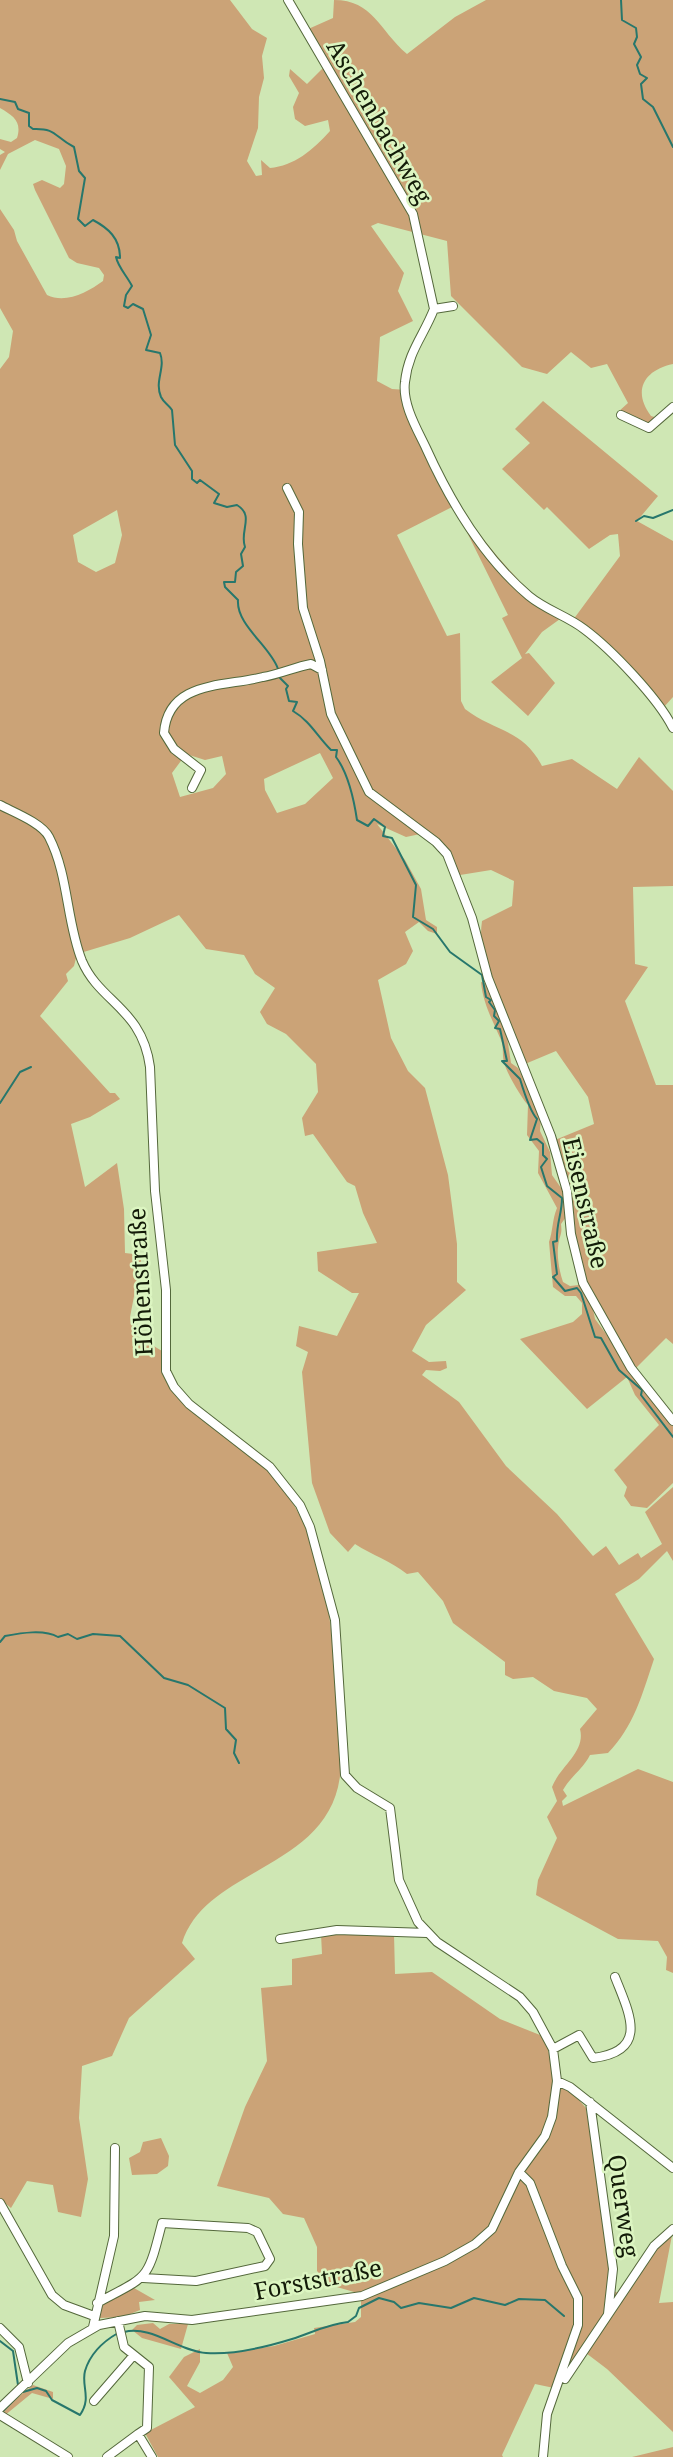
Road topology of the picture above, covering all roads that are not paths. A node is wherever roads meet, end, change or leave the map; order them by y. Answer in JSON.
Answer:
{"nodes":[{"id":1,"x":288,"y":0,"type":"edge"},
{"id":2,"x":453,"y":306,"type":"dead end"},
{"id":3,"x":434,"y":309,"type":"junction"},
{"id":4,"x":673,"y":408,"type":"edge"},
{"id":5,"x":621,"y":415,"type":"dead end"},
{"id":6,"x":287,"y":488,"type":"dead end"},
{"id":7,"x":322,"y":670,"type":"junction"},
{"id":8,"x":673,"y":728,"type":"edge"},
{"id":9,"x":192,"y":788,"type":"dead end"},
{"id":10,"x":0,"y":805,"type":"edge"},
{"id":11,"x":673,"y":1421,"type":"edge"},
{"id":12,"x":390,"y":1808,"type":"joint"},
{"id":13,"x":427,"y":1933,"type":"junction"},
{"id":14,"x":280,"y":1939,"type":"dead end"},
{"id":15,"x":614,"y":1977,"type":"dead end"},
{"id":16,"x":553,"y":2049,"type":"junction"},
{"id":17,"x":557,"y":2081,"type":"junction"},
{"id":18,"x":590,"y":2102,"type":"junction"},
{"id":19,"x":115,"y":2148,"type":"dead end"},
{"id":20,"x":673,"y":2168,"type":"edge"},
{"id":21,"x":519,"y":2172,"type":"junction"},
{"id":22,"x":0,"y":2203,"type":"edge"},
{"id":23,"x":673,"y":2229,"type":"edge"},
{"id":24,"x":143,"y":2278,"type":"junction"},
{"id":25,"x":97,"y":2303,"type":"junction"},
{"id":26,"x":608,"y":2314,"type":"junction"},
{"id":27,"x":94,"y":2316,"type":"junction"},
{"id":28,"x":93,"y":2327,"type":"junction"},
{"id":29,"x":0,"y":2328,"type":"edge"},
{"id":30,"x":119,"y":2330,"type":"junction"},
{"id":31,"x":133,"y":2356,"type":"junction"},
{"id":32,"x":23,"y":2387,"type":"junction"},
{"id":33,"x":559,"y":2388,"type":"junction"},
{"id":34,"x":94,"y":2401,"type":"dead end"},
{"id":35,"x":0,"y":2408,"type":"edge"},
{"id":36,"x":2,"y":2419,"type":"edge"},
{"id":37,"x":138,"y":2434,"type":"junction"},
{"id":38,"x":68,"y":2457,"type":"edge"},
{"id":39,"x":107,"y":2457,"type":"edge"},
{"id":40,"x":152,"y":2457,"type":"edge"},
{"id":41,"x":543,"y":2457,"type":"edge"}],
"edges":[{"from":1,"to":3,"type":"street","name":"Aschenbachweg"},
{"from":2,"to":3,"type":"street"},
{"from":3,"to":8,"type":"street"},
{"from":4,"to":5,"type":"street"},
{"from":6,"to":7,"type":"street","name":"Eisenstraße"},
{"from":7,"to":9,"type":"street"},
{"from":7,"to":11,"type":"street","name":"Eisenstraße"},
{"from":10,"to":12,"type":"street","name":"Höhenstraße"},
{"from":12,"to":13,"type":"street","name":"Forststraße"},
{"from":13,"to":14,"type":"street"},
{"from":13,"to":16,"type":"street","name":"Forststraße"},
{"from":15,"to":16,"type":"street"},
{"from":16,"to":17,"type":"street","name":"Forststraße"},
{"from":17,"to":18,"type":"street"},
{"from":17,"to":21,"type":"street","name":"Forststraße"},
{"from":18,"to":20,"type":"street"},
{"from":18,"to":26,"type":"street","name":"Querweg"},
{"from":19,"to":25,"type":"street"},
{"from":21,"to":30,"type":"street","name":"Forststraße"},
{"from":21,"to":33,"type":"street"},
{"from":22,"to":27,"type":"street"},
{"from":23,"to":26,"type":"street"},
{"from":24,"to":24,"type":"street"},
{"from":24,"to":25,"type":"street"},
{"from":25,"to":27,"type":"street"},
{"from":26,"to":33,"type":"street"},
{"from":27,"to":28,"type":"street"},
{"from":28,"to":30,"type":"street","name":"Forststraße"},
{"from":28,"to":32,"type":"street","name":"Forststraße"},
{"from":29,"to":32,"type":"street"},
{"from":30,"to":31,"type":"street"},
{"from":31,"to":34,"type":"street"},
{"from":31,"to":37,"type":"street"},
{"from":32,"to":35,"type":"street","name":"Forststraße"},
{"from":33,"to":41,"type":"street"},
{"from":36,"to":38,"type":"street"},
{"from":37,"to":39,"type":"street"},
{"from":37,"to":40,"type":"street"}]}
